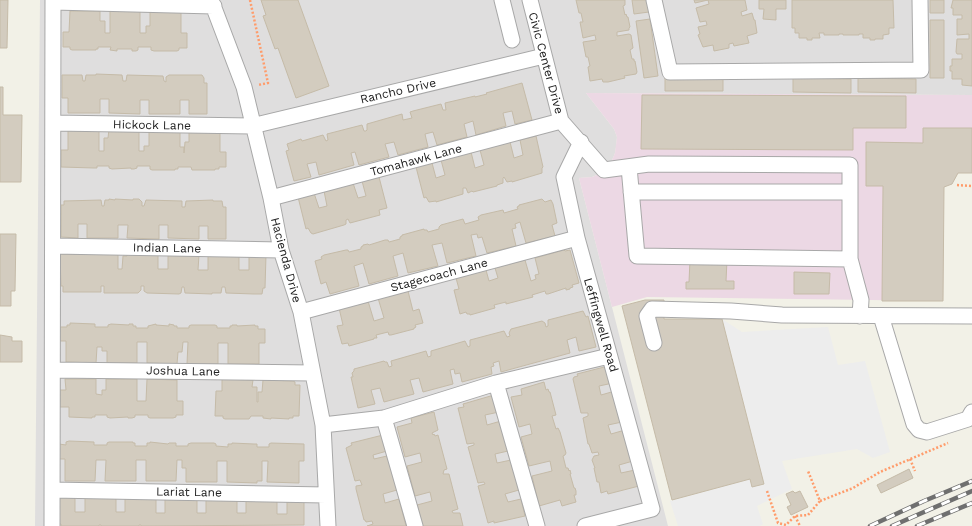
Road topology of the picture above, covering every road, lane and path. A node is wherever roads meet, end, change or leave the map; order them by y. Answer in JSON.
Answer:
{"nodes":[{"id":1,"x":250,"y":0,"type":"edge"},
{"id":2,"x":502,"y":0,"type":"edge"},
{"id":3,"x":530,"y":0,"type":"edge"},
{"id":4,"x":654,"y":0,"type":"edge"},
{"id":5,"x":920,"y":0,"type":"edge"},
{"id":6,"x":53,"y":1,"type":"edge"},
{"id":7,"x":213,"y":3,"type":"edge"},
{"id":8,"x":512,"y":40,"type":"dead end"},
{"id":9,"x":544,"y":56,"type":"junction"},
{"id":10,"x":244,"y":87,"type":"junction"},
{"id":11,"x":561,"y":121,"type":"junction"},
{"id":12,"x":53,"y":123,"type":"junction"},
{"id":13,"x":252,"y":126,"type":"junction"},
{"id":14,"x":581,"y":142,"type":"junction"},
{"id":15,"x":629,"y":167,"type":"junction"},
{"id":16,"x":957,"y":185,"type":"dead end"},
{"id":17,"x":972,"y":186,"type":"edge"},
{"id":18,"x":631,"y":192,"type":"junction"},
{"id":19,"x":850,"y":192,"type":"junction"},
{"id":20,"x":271,"y":198,"type":"junction"},
{"id":21,"x":576,"y":238,"type":"junction"},
{"id":22,"x":53,"y":246,"type":"junction"},
{"id":23,"x":281,"y":250,"type":"junction"},
{"id":24,"x":850,"y":259,"type":"junction"},
{"id":25,"x":300,"y":312,"type":"junction"},
{"id":26,"x":860,"y":316,"type":"junction"},
{"id":27,"x":881,"y":316,"type":"junction"},
{"id":28,"x":972,"y":316,"type":"edge"},
{"id":29,"x":654,"y":343,"type":"dead end"},
{"id":30,"x":609,"y":356,"type":"junction"},
{"id":31,"x":53,"y":370,"type":"junction"},
{"id":32,"x":312,"y":373,"type":"junction"},
{"id":33,"x":496,"y":383,"type":"junction"},
{"id":34,"x":972,"y":412,"type":"edge"},
{"id":35,"x":384,"y":418,"type":"junction"},
{"id":36,"x":323,"y":425,"type":"junction"},
{"id":37,"x":951,"y":441,"type":"dead end"},
{"id":38,"x":910,"y":459,"type":"junction"},
{"id":39,"x":808,"y":471,"type":"dead end"},
{"id":40,"x":915,"y":471,"type":"dead end"},
{"id":41,"x":52,"y":490,"type":"junction"},
{"id":42,"x":767,"y":491,"type":"dead end"},
{"id":43,"x":326,"y":495,"type":"junction"},
{"id":44,"x":820,"y":502,"type":"junction"},
{"id":45,"x":795,"y":516,"type":"junction"},
{"id":46,"x":786,"y":525,"type":"edge"},
{"id":47,"x":52,"y":526,"type":"edge"},
{"id":48,"x":328,"y":526,"type":"edge"},
{"id":49,"x":415,"y":526,"type":"edge"},
{"id":50,"x":537,"y":526,"type":"edge"},
{"id":51,"x":585,"y":526,"type":"edge"},
{"id":52,"x":800,"y":526,"type":"edge"}],
"edges":[{"from":1,"to":10,"type":"path"},
{"from":2,"to":8,"type":"street"},
{"from":3,"to":9,"type":"street","name":"Civic Center Drive"},
{"from":4,"to":5,"type":"street"},
{"from":6,"to":7,"type":"street"},
{"from":6,"to":12,"type":"street"},
{"from":7,"to":10,"type":"street","name":"Hacienda Drive"},
{"from":9,"to":11,"type":"street","name":"Civic Center Drive"},
{"from":9,"to":13,"type":"street","name":"Rancho Drive"},
{"from":10,"to":13,"type":"street","name":"Hacienda Drive"},
{"from":11,"to":14,"type":"street","name":"Civic Center Drive"},
{"from":11,"to":20,"type":"street","name":"Tomahawk Lane"},
{"from":12,"to":13,"type":"street","name":"Hickock Lane"},
{"from":12,"to":22,"type":"street"},
{"from":13,"to":20,"type":"street","name":"Hacienda Drive"},
{"from":14,"to":15,"type":"street","name":"Civic Center Drive"},
{"from":14,"to":21,"type":"street","name":"Leffingwell Road"},
{"from":15,"to":18,"type":"street"},
{"from":15,"to":19,"type":"street"},
{"from":16,"to":17,"type":"path"},
{"from":18,"to":19,"type":"street"},
{"from":18,"to":24,"type":"street"},
{"from":19,"to":24,"type":"street"},
{"from":20,"to":23,"type":"street","name":"Hacienda Drive"},
{"from":21,"to":25,"type":"street","name":"Stagecoach Lane"},
{"from":21,"to":30,"type":"street","name":"Leffingwell Road"},
{"from":22,"to":23,"type":"street","name":"Indian Lane"},
{"from":22,"to":31,"type":"street"},
{"from":23,"to":25,"type":"street","name":"Hacienda Drive"},
{"from":24,"to":26,"type":"street"},
{"from":25,"to":32,"type":"street","name":"Hacienda Drive"},
{"from":26,"to":27,"type":"street"},
{"from":26,"to":29,"type":"street"},
{"from":27,"to":28,"type":"street"},
{"from":27,"to":34,"type":"street"},
{"from":30,"to":33,"type":"street"},
{"from":30,"to":51,"type":"street","name":"Leffingwell Road"},
{"from":31,"to":32,"type":"street","name":"Joshua Lane"},
{"from":31,"to":41,"type":"street"},
{"from":32,"to":36,"type":"street","name":"Hacienda Drive"},
{"from":33,"to":35,"type":"street"},
{"from":33,"to":50,"type":"street"},
{"from":35,"to":36,"type":"street"},
{"from":35,"to":49,"type":"street"},
{"from":36,"to":43,"type":"street","name":"Hacienda Drive"},
{"from":37,"to":38,"type":"path"},
{"from":38,"to":40,"type":"path"},
{"from":38,"to":44,"type":"path"},
{"from":39,"to":44,"type":"path"},
{"from":41,"to":43,"type":"street","name":"Lariat Lane"},
{"from":41,"to":47,"type":"street"},
{"from":42,"to":46,"type":"path"},
{"from":43,"to":48,"type":"street","name":"Hacienda Drive"},
{"from":44,"to":45,"type":"path"},
{"from":45,"to":46,"type":"path"},
{"from":45,"to":52,"type":"path"}]}
